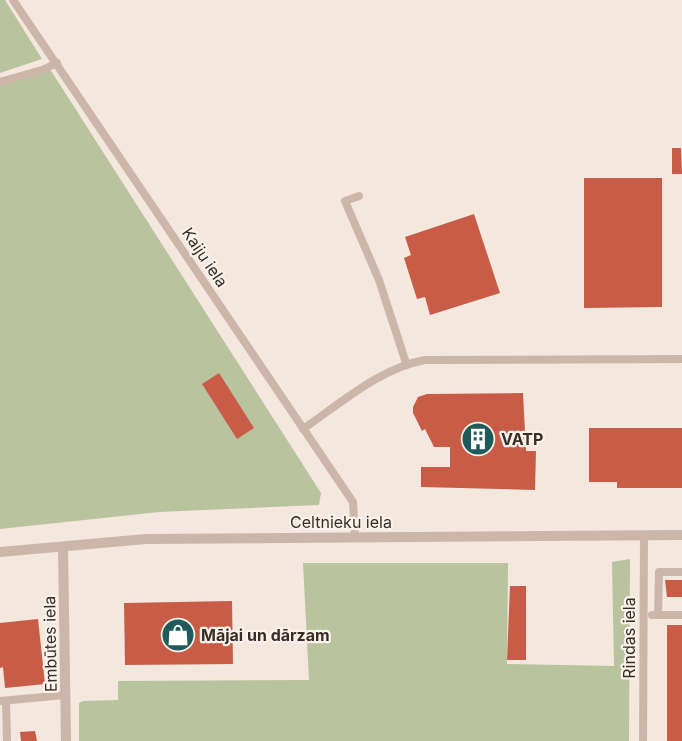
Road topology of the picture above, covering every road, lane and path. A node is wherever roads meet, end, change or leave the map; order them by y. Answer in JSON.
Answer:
{"nodes":[{"id":1,"x":13,"y":0,"type":"edge"},
{"id":2,"x":57,"y":63,"type":"junction"},
{"id":3,"x":0,"y":82,"type":"edge"},
{"id":4,"x":359,"y":196,"type":"dead end"},
{"id":5,"x":682,"y":358,"type":"edge"},
{"id":6,"x":406,"y":363,"type":"junction"},
{"id":7,"x":303,"y":429,"type":"junction"},
{"id":8,"x":644,"y":535,"type":"junction"},
{"id":9,"x":682,"y":535,"type":"edge"},
{"id":10,"x":355,"y":537,"type":"junction"},
{"id":11,"x":63,"y":547,"type":"junction"},
{"id":12,"x":0,"y":552,"type":"edge"},
{"id":13,"x":682,"y":572,"type":"edge"},
{"id":14,"x":658,"y":615,"type":"junction"},
{"id":15,"x":682,"y":615,"type":"edge"},
{"id":16,"x":644,"y":616,"type":"junction"},
{"id":17,"x":65,"y":695,"type":"junction"},
{"id":18,"x":3,"y":701,"type":"edge"},
{"id":19,"x":7,"y":741,"type":"edge"},
{"id":20,"x":66,"y":741,"type":"edge"},
{"id":21,"x":643,"y":741,"type":"edge"}],
"edges":[{"from":1,"to":2,"type":"street","name":"Kaiju iela"},
{"from":2,"to":3,"type":"street"},
{"from":2,"to":7,"type":"street","name":"Kaiju iela"},
{"from":4,"to":6,"type":"street"},
{"from":5,"to":6,"type":"street"},
{"from":6,"to":7,"type":"street"},
{"from":7,"to":10,"type":"street","name":"Kaiju iela"},
{"from":8,"to":9,"type":"street","name":"Celtnieku iela"},
{"from":8,"to":10,"type":"street","name":"Celtnieku iela"},
{"from":8,"to":16,"type":"street","name":"Rindas iela"},
{"from":10,"to":11,"type":"street","name":"Celtnieku iela"},
{"from":11,"to":12,"type":"street","name":"Celtnieku iela"},
{"from":11,"to":17,"type":"street","name":"Embūtes iela"},
{"from":13,"to":14,"type":"street"},
{"from":14,"to":15,"type":"street"},
{"from":14,"to":16,"type":"street"},
{"from":16,"to":21,"type":"street","name":"Rindas iela"},
{"from":17,"to":18,"type":"street"},
{"from":17,"to":20,"type":"street","name":"Embūtes iela"},
{"from":18,"to":19,"type":"street"}]}
